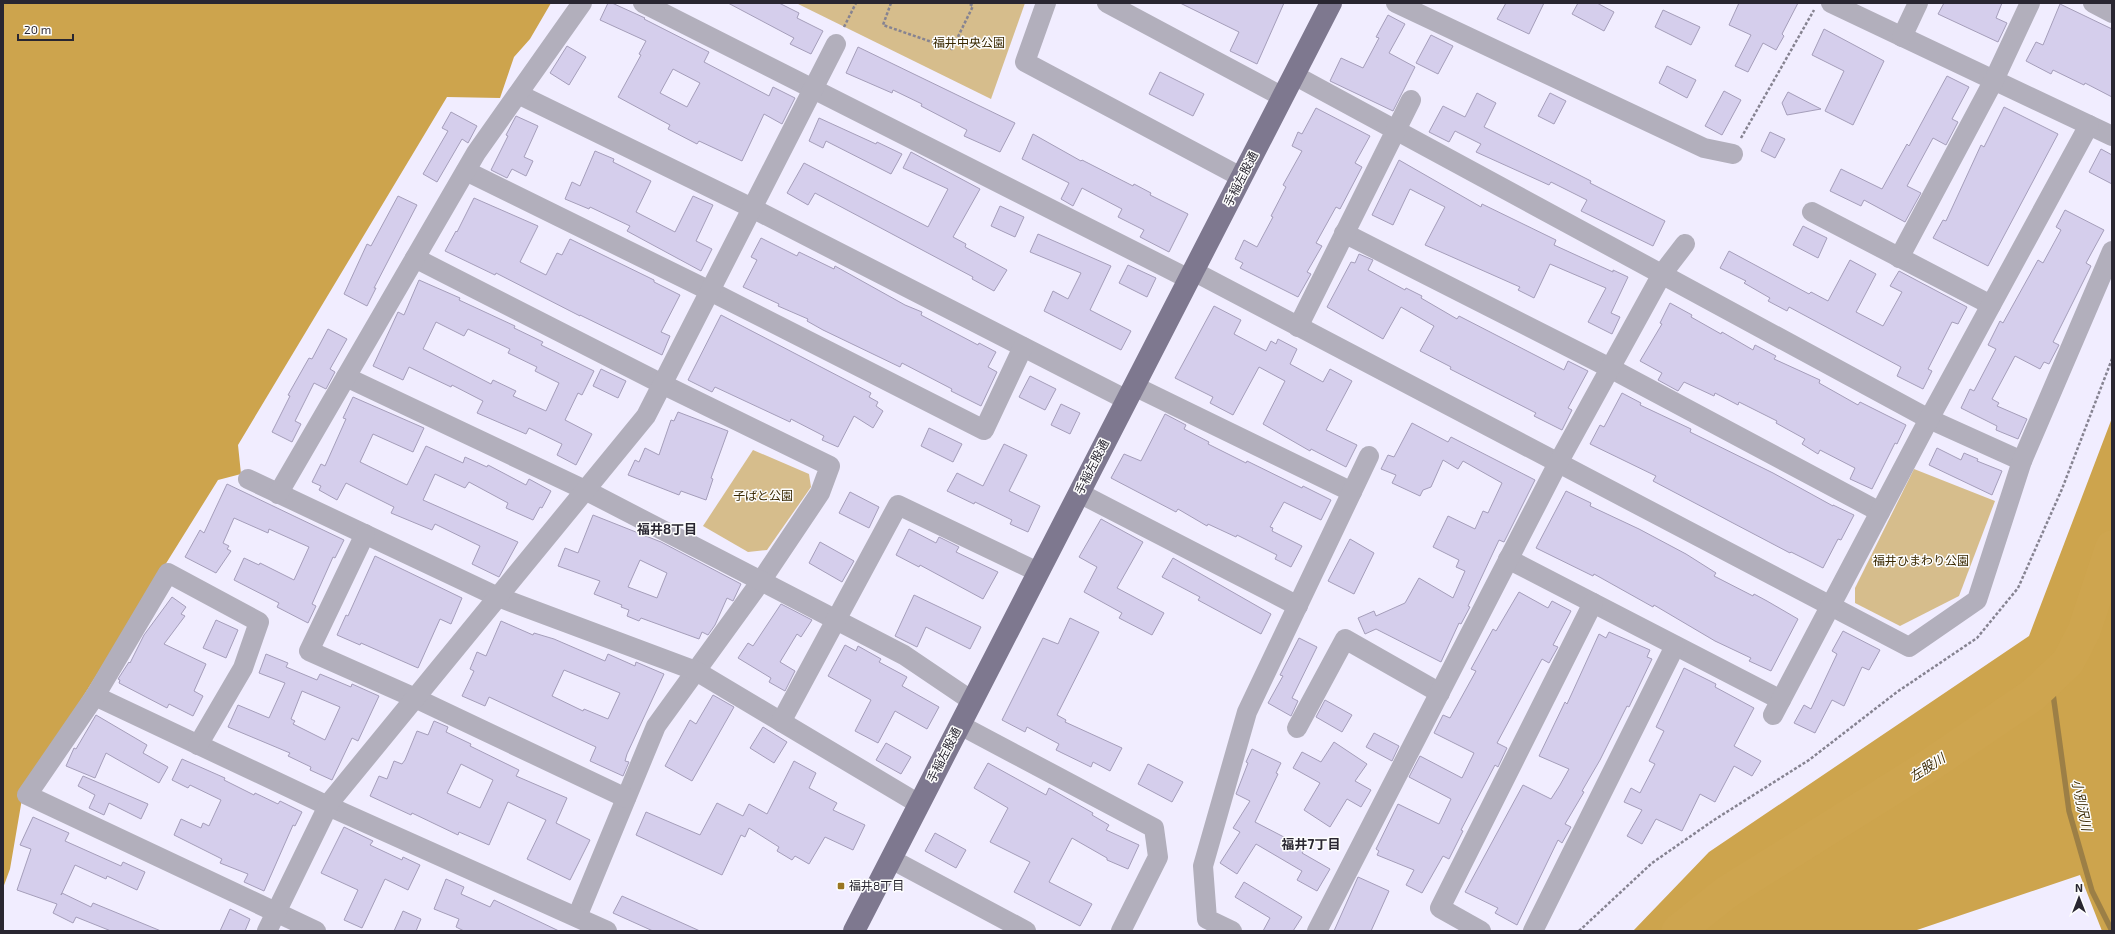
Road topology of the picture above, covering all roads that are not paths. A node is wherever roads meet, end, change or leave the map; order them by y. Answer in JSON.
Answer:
{"nodes":[{"id":1,"x":582,"y":3,"type":"edge"},
{"id":2,"x":643,"y":3,"type":"edge"},
{"id":3,"x":1046,"y":3,"type":"edge"},
{"id":4,"x":1107,"y":3,"type":"edge"},
{"id":5,"x":1331,"y":3,"type":"edge"},
{"id":6,"x":1396,"y":3,"type":"edge"},
{"id":7,"x":1831,"y":3,"type":"edge"},
{"id":8,"x":1918,"y":3,"type":"edge"},
{"id":9,"x":2030,"y":3,"type":"edge"},
{"id":10,"x":2093,"y":3,"type":"edge"},
{"id":11,"x":2112,"y":13,"type":"edge"},
{"id":12,"x":1902,"y":37,"type":"junction"},
{"id":13,"x":836,"y":44,"type":"road end"},
{"id":14,"x":1294,"y":75,"type":"junction"},
{"id":15,"x":1994,"y":80,"type":"junction"},
{"id":16,"x":813,"y":88,"type":"junction"},
{"id":17,"x":518,"y":94,"type":"junction"},
{"id":18,"x":1283,"y":97,"type":"junction"},
{"id":19,"x":1411,"y":100,"type":"dead end"},
{"id":20,"x":2089,"y":125,"type":"junction"},
{"id":21,"x":1396,"y":130,"type":"junction"},
{"id":22,"x":2112,"y":136,"type":"edge"},
{"id":23,"x":1732,"y":154,"type":"road end"},
{"id":24,"x":466,"y":171,"type":"junction"},
{"id":25,"x":1241,"y":177,"type":"junction"},
{"id":26,"x":752,"y":208,"type":"junction"},
{"id":27,"x":1812,"y":212,"type":"dead end"},
{"id":28,"x":1344,"y":233,"type":"junction"},
{"id":29,"x":1685,"y":244,"type":"dead end"},
{"id":30,"x":2112,"y":251,"type":"edge"},
{"id":31,"x":415,"y":258,"type":"junction"},
{"id":32,"x":1899,"y":258,"type":"junction"},
{"id":33,"x":1662,"y":274,"type":"junction"},
{"id":34,"x":1191,"y":275,"type":"junction"},
{"id":35,"x":710,"y":291,"type":"junction"},
{"id":36,"x":1991,"y":305,"type":"junction"},
{"id":37,"x":1298,"y":327,"type":"junction"},
{"id":38,"x":1024,"y":347,"type":"junction"},
{"id":39,"x":1610,"y":368,"type":"junction"},
{"id":40,"x":346,"y":377,"type":"junction"},
{"id":41,"x":662,"y":384,"type":"junction"},
{"id":42,"x":1130,"y":393,"type":"junction"},
{"id":43,"x":1929,"y":419,"type":"junction"},
{"id":44,"x":1369,"y":456,"type":"dead end"},
{"id":45,"x":2022,"y":461,"type":"junction"},
{"id":46,"x":1558,"y":464,"type":"junction"},
{"id":47,"x":248,"y":479,"type":"dead end"},
{"id":48,"x":585,"y":490,"type":"junction"},
{"id":49,"x":1352,"y":492,"type":"junction"},
{"id":50,"x":1079,"y":493,"type":"junction"},
{"id":51,"x":278,"y":494,"type":"junction"},
{"id":52,"x":1880,"y":512,"type":"junction"},
{"id":53,"x":365,"y":534,"type":"junction"},
{"id":54,"x":1508,"y":559,"type":"junction"},
{"id":55,"x":1038,"y":572,"type":"junction"},
{"id":56,"x":761,"y":581,"type":"junction"},
{"id":57,"x":498,"y":597,"type":"junction"},
{"id":58,"x":1593,"y":603,"type":"junction"},
{"id":59,"x":1298,"y":606,"type":"junction"},
{"id":60,"x":1830,"y":607,"type":"junction"},
{"id":61,"x":835,"y":619,"type":"junction"},
{"id":62,"x":1675,"y":646,"type":"junction"},
{"id":63,"x":696,"y":671,"type":"junction"},
{"id":64,"x":1440,"y":693,"type":"junction"},
{"id":65,"x":95,"y":696,"type":"junction"},
{"id":66,"x":415,"y":698,"type":"junction"},
{"id":67,"x":972,"y":701,"type":"junction"},
{"id":68,"x":781,"y":722,"type":"junction"},
{"id":69,"x":960,"y":725,"type":"junction"},
{"id":70,"x":1297,"y":728,"type":"dead end"},
{"id":71,"x":198,"y":745,"type":"junction"},
{"id":72,"x":626,"y":798,"type":"junction"},
{"id":73,"x":919,"y":804,"type":"junction"},
{"id":74,"x":328,"y":806,"type":"junction"},
{"id":75,"x":891,"y":859,"type":"junction"},
{"id":76,"x":276,"y":912,"type":"junction"},
{"id":77,"x":584,"y":924,"type":"edge"},
{"id":78,"x":1462,"y":926,"type":"edge"},
{"id":79,"x":267,"y":931,"type":"edge"},
{"id":80,"x":316,"y":931,"type":"edge"},
{"id":81,"x":607,"y":931,"type":"edge"},
{"id":82,"x":854,"y":931,"type":"edge"},
{"id":83,"x":1026,"y":931,"type":"edge"},
{"id":84,"x":1121,"y":931,"type":"edge"},
{"id":85,"x":1232,"y":931,"type":"edge"},
{"id":86,"x":1317,"y":931,"type":"edge"},
{"id":87,"x":1481,"y":931,"type":"edge"},
{"id":88,"x":1533,"y":931,"type":"edge"}],
"edges":[{"from":1,"to":17,"type":"street"},
{"from":2,"to":16,"type":"street"},
{"from":3,"to":25,"type":"street"},
{"from":4,"to":18,"type":"street"},
{"from":5,"to":14,"type":"main road","name":"手稲左股通"},
{"from":6,"to":23,"type":"street"},
{"from":7,"to":12,"type":"street"},
{"from":8,"to":12,"type":"street"},
{"from":9,"to":15,"type":"street"},
{"from":10,"to":11,"type":"street"},
{"from":12,"to":15,"type":"street"},
{"from":13,"to":16,"type":"street"},
{"from":14,"to":18,"type":"main road","name":"手稲左股通"},
{"from":14,"to":21,"type":"street"},
{"from":15,"to":20,"type":"street"},
{"from":15,"to":32,"type":"street"},
{"from":16,"to":26,"type":"street"},
{"from":16,"to":34,"type":"street"},
{"from":17,"to":24,"type":"street"},
{"from":17,"to":26,"type":"street"},
{"from":18,"to":25,"type":"main road","name":"手稲左股通"},
{"from":19,"to":21,"type":"street"},
{"from":20,"to":22,"type":"street"},
{"from":20,"to":36,"type":"street"},
{"from":21,"to":28,"type":"street"},
{"from":21,"to":33,"type":"street"},
{"from":24,"to":31,"type":"street"},
{"from":24,"to":35,"type":"street"},
{"from":25,"to":34,"type":"main road","name":"手稲左股通"},
{"from":26,"to":35,"type":"street"},
{"from":26,"to":38,"type":"street"},
{"from":27,"to":32,"type":"street"},
{"from":28,"to":37,"type":"street"},
{"from":28,"to":39,"type":"street"},
{"from":29,"to":33,"type":"street"},
{"from":30,"to":45,"type":"street"},
{"from":31,"to":40,"type":"street"},
{"from":31,"to":41,"type":"street"},
{"from":32,"to":36,"type":"street"},
{"from":33,"to":39,"type":"street"},
{"from":33,"to":43,"type":"street"},
{"from":34,"to":37,"type":"street"},
{"from":34,"to":42,"type":"main road","name":"手稲左股通"},
{"from":35,"to":38,"type":"street"},
{"from":35,"to":41,"type":"street"},
{"from":36,"to":43,"type":"street"},
{"from":37,"to":46,"type":"street"},
{"from":38,"to":42,"type":"street"},
{"from":39,"to":46,"type":"street"},
{"from":39,"to":52,"type":"street"},
{"from":40,"to":48,"type":"street"},
{"from":40,"to":51,"type":"street"},
{"from":41,"to":48,"type":"street"},
{"from":41,"to":56,"type":"street"},
{"from":42,"to":49,"type":"street"},
{"from":42,"to":50,"type":"main road","name":"手稲左股通"},
{"from":43,"to":45,"type":"street"},
{"from":43,"to":52,"type":"street"},
{"from":44,"to":49,"type":"street"},
{"from":45,"to":60,"type":"street"},
{"from":46,"to":54,"type":"street"},
{"from":46,"to":60,"type":"street"},
{"from":47,"to":51,"type":"street"},
{"from":48,"to":56,"type":"street"},
{"from":48,"to":57,"type":"street"},
{"from":49,"to":59,"type":"street"},
{"from":50,"to":55,"type":"main road","name":"手稲左股通"},
{"from":50,"to":59,"type":"street"},
{"from":51,"to":53,"type":"street"},
{"from":52,"to":60,"type":"street"},
{"from":53,"to":57,"type":"street"},
{"from":53,"to":66,"type":"street"},
{"from":54,"to":58,"type":"street"},
{"from":54,"to":64,"type":"street"},
{"from":55,"to":61,"type":"street"},
{"from":55,"to":67,"type":"main road","name":"手稲左股通"},
{"from":56,"to":61,"type":"street"},
{"from":56,"to":63,"type":"street"},
{"from":57,"to":63,"type":"street"},
{"from":57,"to":66,"type":"street"},
{"from":58,"to":62,"type":"street"},
{"from":58,"to":78,"type":"street"},
{"from":59,"to":85,"type":"street"},
{"from":60,"to":62,"type":"street"},
{"from":61,"to":67,"type":"street"},
{"from":61,"to":68,"type":"street"},
{"from":62,"to":88,"type":"street"},
{"from":63,"to":68,"type":"street"},
{"from":63,"to":72,"type":"street"},
{"from":64,"to":70,"type":"street"},
{"from":64,"to":86,"type":"street"},
{"from":65,"to":71,"type":"street"},
{"from":65,"to":71,"type":"street"},
{"from":65,"to":76,"type":"street"},
{"from":66,"to":72,"type":"street"},
{"from":66,"to":74,"type":"street"},
{"from":67,"to":69,"type":"main road","name":"手稲左股通"},
{"from":68,"to":73,"type":"street"},
{"from":69,"to":73,"type":"main road","name":"手稲左股通"},
{"from":69,"to":84,"type":"street"},
{"from":71,"to":74,"type":"street"},
{"from":72,"to":77,"type":"street"},
{"from":73,"to":75,"type":"main road","name":"手稲左股通"},
{"from":74,"to":76,"type":"street"},
{"from":74,"to":77,"type":"street"},
{"from":75,"to":82,"type":"main road","name":"手稲左股通"},
{"from":75,"to":83,"type":"street"},
{"from":76,"to":79,"type":"street"},
{"from":76,"to":80,"type":"street"},
{"from":77,"to":81,"type":"street"},
{"from":78,"to":87,"type":"street"}]}
